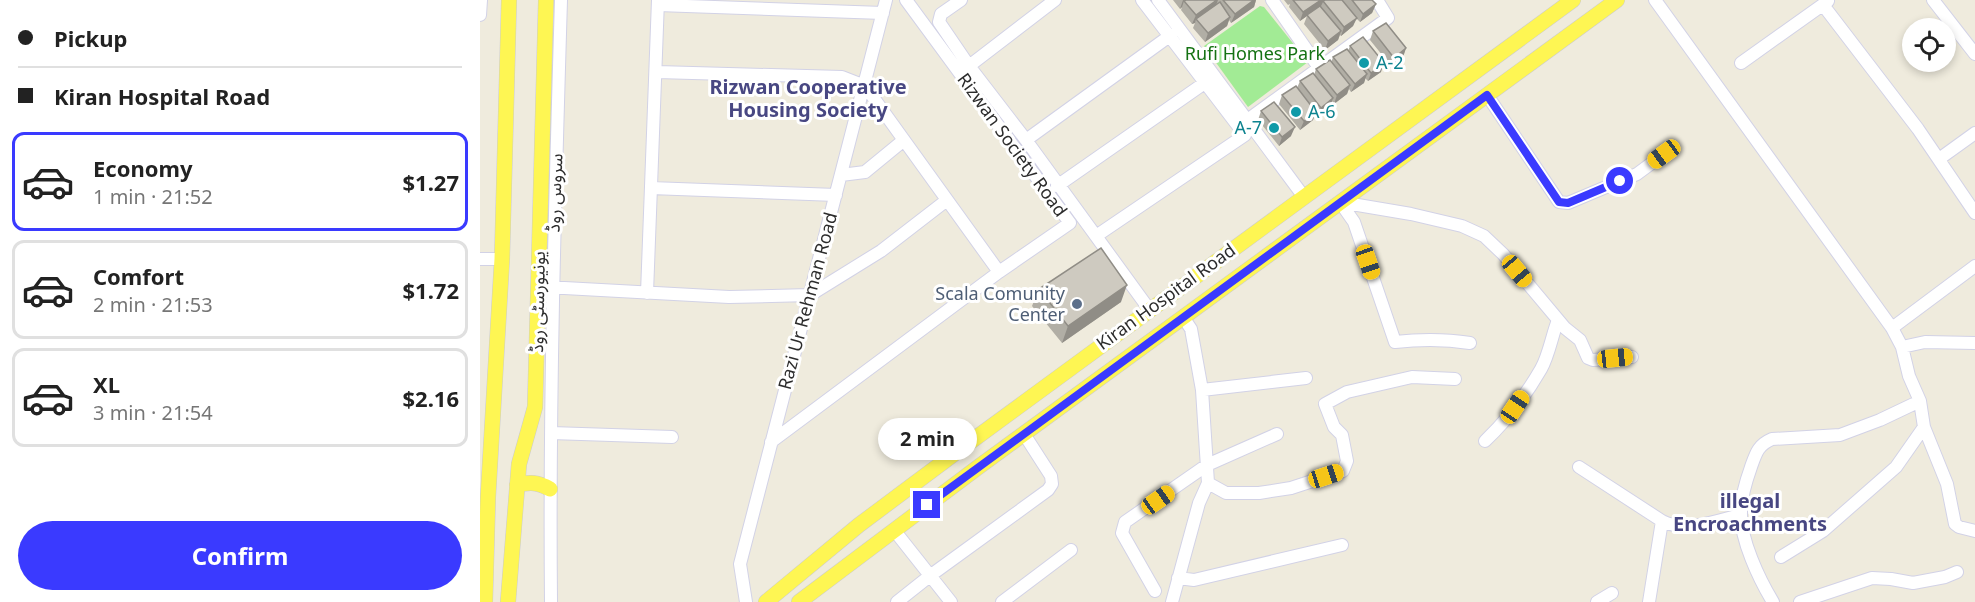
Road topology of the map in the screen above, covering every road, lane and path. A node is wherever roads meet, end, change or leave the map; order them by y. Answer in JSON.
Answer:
{"nodes":[{"id":1,"x":481,"y":0,"type":"edge"},
{"id":2,"x":509,"y":0,"type":"edge"},
{"id":3,"x":546,"y":0,"type":"edge"},
{"id":4,"x":561,"y":0,"type":"edge"},
{"id":5,"x":886,"y":0,"type":"edge"},
{"id":6,"x":906,"y":0,"type":"edge"},
{"id":7,"x":961,"y":0,"type":"edge"},
{"id":8,"x":1055,"y":0,"type":"edge"},
{"id":9,"x":1142,"y":0,"type":"edge"},
{"id":10,"x":1158,"y":0,"type":"edge"},
{"id":11,"x":1272,"y":0,"type":"edge"},
{"id":12,"x":1377,"y":0,"type":"edge"},
{"id":13,"x":1617,"y":0,"type":"edge"},
{"id":14,"x":1655,"y":0,"type":"edge"},
{"id":15,"x":1933,"y":0,"type":"edge"},
{"id":16,"x":1827,"y":2,"type":"edge"},
{"id":17,"x":658,"y":3,"type":"edge"},
{"id":18,"x":1564,"y":3,"type":"edge"},
{"id":19,"x":1040,"y":5,"type":"edge"},
{"id":20,"x":883,"y":13,"type":"junction"},
{"id":21,"x":480,"y":15,"type":"edge"},
{"id":22,"x":1171,"y":35,"type":"junction"},
{"id":23,"x":1975,"y":54,"type":"edge"},
{"id":24,"x":1741,"y":63,"type":"dead end"},
{"id":25,"x":969,"y":66,"type":"junction"},
{"id":26,"x":1320,"y":69,"type":"junction"},
{"id":27,"x":657,"y":72,"type":"junction"},
{"id":28,"x":1206,"y":82,"type":"junction"},
{"id":29,"x":864,"y":87,"type":"junction"},
{"id":30,"x":1487,"y":95,"type":"junction"},
{"id":31,"x":1246,"y":121,"type":"junction"},
{"id":32,"x":1975,"y":133,"type":"edge"},
{"id":33,"x":904,"y":140,"type":"junction"},
{"id":34,"x":1026,"y":140,"type":"junction"},
{"id":35,"x":1664,"y":154,"type":"dead end"},
{"id":36,"x":1939,"y":159,"type":"junction"},
{"id":37,"x":841,"y":175,"type":"junction"},
{"id":38,"x":1057,"y":186,"type":"junction"},
{"id":39,"x":651,"y":188,"type":"junction"},
{"id":40,"x":836,"y":195,"type":"junction"},
{"id":41,"x":1304,"y":197,"type":"junction"},
{"id":42,"x":947,"y":200,"type":"junction"},
{"id":43,"x":1340,"y":202,"type":"junction"},
{"id":44,"x":1975,"y":213,"type":"edge"},
{"id":45,"x":1096,"y":236,"type":"junction"},
{"id":46,"x":480,"y":259,"type":"edge"},
{"id":47,"x":502,"y":259,"type":"junction"},
{"id":48,"x":1975,"y":266,"type":"edge"},
{"id":49,"x":999,"y":272,"type":"junction"},
{"id":50,"x":546,"y":287,"type":"junction"},
{"id":51,"x":646,"y":293,"type":"junction"},
{"id":52,"x":810,"y":295,"type":"junction"},
{"id":53,"x":1149,"y":309,"type":"junction"},
{"id":54,"x":1183,"y":317,"type":"junction"},
{"id":55,"x":1558,"y":320,"type":"junction"},
{"id":56,"x":1892,"y":328,"type":"junction"},
{"id":57,"x":1470,"y":343,"type":"dead end"},
{"id":58,"x":1975,"y":343,"type":"edge"},
{"id":59,"x":1902,"y":347,"type":"junction"},
{"id":60,"x":1632,"y":357,"type":"dead end"},
{"id":61,"x":1306,"y":378,"type":"dead end"},
{"id":62,"x":1455,"y":379,"type":"dead end"},
{"id":63,"x":1202,"y":390,"type":"junction"},
{"id":64,"x":1920,"y":401,"type":"junction"},
{"id":65,"x":1924,"y":427,"type":"junction"},
{"id":66,"x":551,"y":433,"type":"junction"},
{"id":67,"x":1024,"y":434,"type":"junction"},
{"id":68,"x":1277,"y":434,"type":"dead end"},
{"id":69,"x":672,"y":437,"type":"dead end"},
{"id":70,"x":1485,"y":441,"type":"dead end"},
{"id":71,"x":771,"y":442,"type":"junction"},
{"id":72,"x":1207,"y":465,"type":"junction"},
{"id":73,"x":1579,"y":466,"type":"dead end"},
{"id":74,"x":1208,"y":483,"type":"junction"},
{"id":75,"x":517,"y":485,"type":"junction"},
{"id":76,"x":550,"y":489,"type":"junction"},
{"id":77,"x":484,"y":497,"type":"edge"},
{"id":78,"x":1740,"y":515,"type":"junction"},
{"id":79,"x":1662,"y":521,"type":"junction"},
{"id":80,"x":859,"y":525,"type":"junction"},
{"id":81,"x":894,"y":530,"type":"junction"},
{"id":82,"x":1975,"y":531,"type":"edge"},
{"id":83,"x":874,"y":545,"type":"junction"},
{"id":84,"x":1342,"y":545,"type":"dead end"},
{"id":85,"x":1071,"y":550,"type":"dead end"},
{"id":86,"x":1781,"y":557,"type":"dead end"},
{"id":87,"x":1957,"y":572,"type":"dead end"},
{"id":88,"x":931,"y":575,"type":"junction"},
{"id":89,"x":1178,"y":578,"type":"junction"},
{"id":90,"x":1155,"y":591,"type":"dead end"},
{"id":91,"x":1612,"y":593,"type":"dead end"},
{"id":92,"x":485,"y":602,"type":"edge"},
{"id":93,"x":508,"y":602,"type":"edge"},
{"id":94,"x":551,"y":602,"type":"edge"},
{"id":95,"x":746,"y":602,"type":"edge"},
{"id":96,"x":766,"y":602,"type":"edge"},
{"id":97,"x":799,"y":602,"type":"edge"},
{"id":98,"x":897,"y":602,"type":"edge"},
{"id":99,"x":951,"y":602,"type":"edge"},
{"id":100,"x":1002,"y":602,"type":"edge"},
{"id":101,"x":1172,"y":602,"type":"edge"},
{"id":102,"x":1597,"y":602,"type":"edge"},
{"id":103,"x":1649,"y":602,"type":"edge"},
{"id":104,"x":1773,"y":602,"type":"edge"},
{"id":105,"x":1800,"y":602,"type":"edge"}],
"edges":[{"from":1,"to":21,"type":"street"},
{"from":2,"to":47,"type":"main road","name":"یونیورسٹی روڈ"},
{"from":3,"to":50,"type":"main road","name":"یونیورسٹی روڈ"},
{"from":4,"to":50,"type":"street","name":"سروس روڈ"},
{"from":5,"to":20,"type":"street","name":"Razi Ur Rehman Road"},
{"from":6,"to":49,"type":"street","name":"Rizwan Society Road"},
{"from":7,"to":25,"type":"street"},
{"from":8,"to":19,"type":"street"},
{"from":9,"to":22,"type":"street"},
{"from":10,"to":31,"type":"street"},
{"from":11,"to":26,"type":"street"},
{"from":12,"to":26,"type":"street"},
{"from":13,"to":30,"type":"main road","name":"Kiran Hospital Road"},
{"from":14,"to":56,"type":"street"},
{"from":15,"to":23,"type":"street"},
{"from":16,"to":24,"type":"street"},
{"from":16,"to":36,"type":"street"},
{"from":17,"to":20,"type":"street"},
{"from":17,"to":27,"type":"street"},
{"from":18,"to":41,"type":"main road","name":"Kiran Hospital Road"},
{"from":19,"to":25,"type":"street"},
{"from":20,"to":29,"type":"street","name":"Razi Ur Rehman Road"},
{"from":22,"to":28,"type":"street"},
{"from":22,"to":34,"type":"street"},
{"from":25,"to":34,"type":"street"},
{"from":26,"to":31,"type":"street"},
{"from":27,"to":29,"type":"street"},
{"from":27,"to":39,"type":"street"},
{"from":28,"to":38,"type":"street"},
{"from":28,"to":45,"type":"street"},
{"from":29,"to":33,"type":"street"},
{"from":29,"to":37,"type":"street","name":"Razi Ur Rehman Road"},
{"from":30,"to":35,"type":"street"},
{"from":30,"to":43,"type":"main road","name":"Kiran Hospital Road"},
{"from":31,"to":41,"type":"street"},
{"from":32,"to":36,"type":"street"},
{"from":33,"to":37,"type":"street"},
{"from":33,"to":42,"type":"street"},
{"from":34,"to":38,"type":"street"},
{"from":36,"to":44,"type":"street"},
{"from":37,"to":40,"type":"street","name":"Razi Ur Rehman Road"},
{"from":38,"to":45,"type":"street"},
{"from":39,"to":40,"type":"street"},
{"from":39,"to":51,"type":"street"},
{"from":40,"to":52,"type":"street","name":"Razi Ur Rehman Road"},
{"from":41,"to":53,"type":"main road","name":"Kiran Hospital Road"},
{"from":42,"to":49,"type":"street"},
{"from":42,"to":52,"type":"street"},
{"from":43,"to":54,"type":"main road","name":"Kiran Hospital Road"},
{"from":43,"to":55,"type":"street"},
{"from":43,"to":57,"type":"street"},
{"from":45,"to":53,"type":"street"},
{"from":46,"to":47,"type":"street"},
{"from":47,"to":77,"type":"main road","name":"یونیورسٹی روڈ"},
{"from":48,"to":56,"type":"street"},
{"from":49,"to":71,"type":"street","name":"Rizwan Society Road"},
{"from":50,"to":51,"type":"street"},
{"from":50,"to":66,"type":"street","name":"سروس روڈ"},
{"from":50,"to":75,"type":"main road","name":"یونیورسٹی روڈ"},
{"from":51,"to":52,"type":"street"},
{"from":52,"to":71,"type":"street","name":"Razi Ur Rehman Road"},
{"from":53,"to":80,"type":"main road","name":"Kiran Hospital Road"},
{"from":54,"to":63,"type":"street"},
{"from":54,"to":67,"type":"main road","name":"Kiran Hospital Road"},
{"from":55,"to":60,"type":"street"},
{"from":55,"to":70,"type":"street"},
{"from":56,"to":59,"type":"street"},
{"from":58,"to":59,"type":"street"},
{"from":59,"to":64,"type":"street"},
{"from":61,"to":63,"type":"street"},
{"from":62,"to":74,"type":"street"},
{"from":63,"to":72,"type":"street"},
{"from":64,"to":65,"type":"street"},
{"from":64,"to":78,"type":"street"},
{"from":65,"to":82,"type":"street"},
{"from":65,"to":86,"type":"street"},
{"from":66,"to":69,"type":"street"},
{"from":66,"to":76,"type":"street","name":"سروس روڈ"},
{"from":67,"to":81,"type":"main road","name":"Kiran Hospital Road"},
{"from":67,"to":88,"type":"street"},
{"from":68,"to":72,"type":"street"},
{"from":71,"to":95,"type":"street","name":"Razi Ur Rehman Road"},
{"from":72,"to":74,"type":"street"},
{"from":72,"to":90,"type":"street"},
{"from":73,"to":79,"type":"street"},
{"from":74,"to":89,"type":"street"},
{"from":75,"to":76,"type":"main road"},
{"from":75,"to":93,"type":"main road","name":"یونیورسٹی روڈ"},
{"from":76,"to":94,"type":"street","name":"سروس روڈ"},
{"from":77,"to":92,"type":"main road","name":"یونیورسٹی روڈ"},
{"from":78,"to":79,"type":"street"},
{"from":78,"to":104,"type":"street"},
{"from":79,"to":103,"type":"street"},
{"from":80,"to":83,"type":"main road"},
{"from":80,"to":96,"type":"main road","name":"Kiran Hospital Road"},
{"from":81,"to":83,"type":"main road","name":"Kiran Hospital Road"},
{"from":81,"to":88,"type":"street"},
{"from":83,"to":97,"type":"main road","name":"Kiran Hospital Road"},
{"from":84,"to":89,"type":"street"},
{"from":85,"to":100,"type":"street"},
{"from":87,"to":105,"type":"street"},
{"from":88,"to":98,"type":"street"},
{"from":88,"to":99,"type":"street"},
{"from":89,"to":101,"type":"street"},
{"from":91,"to":102,"type":"street"}]}
